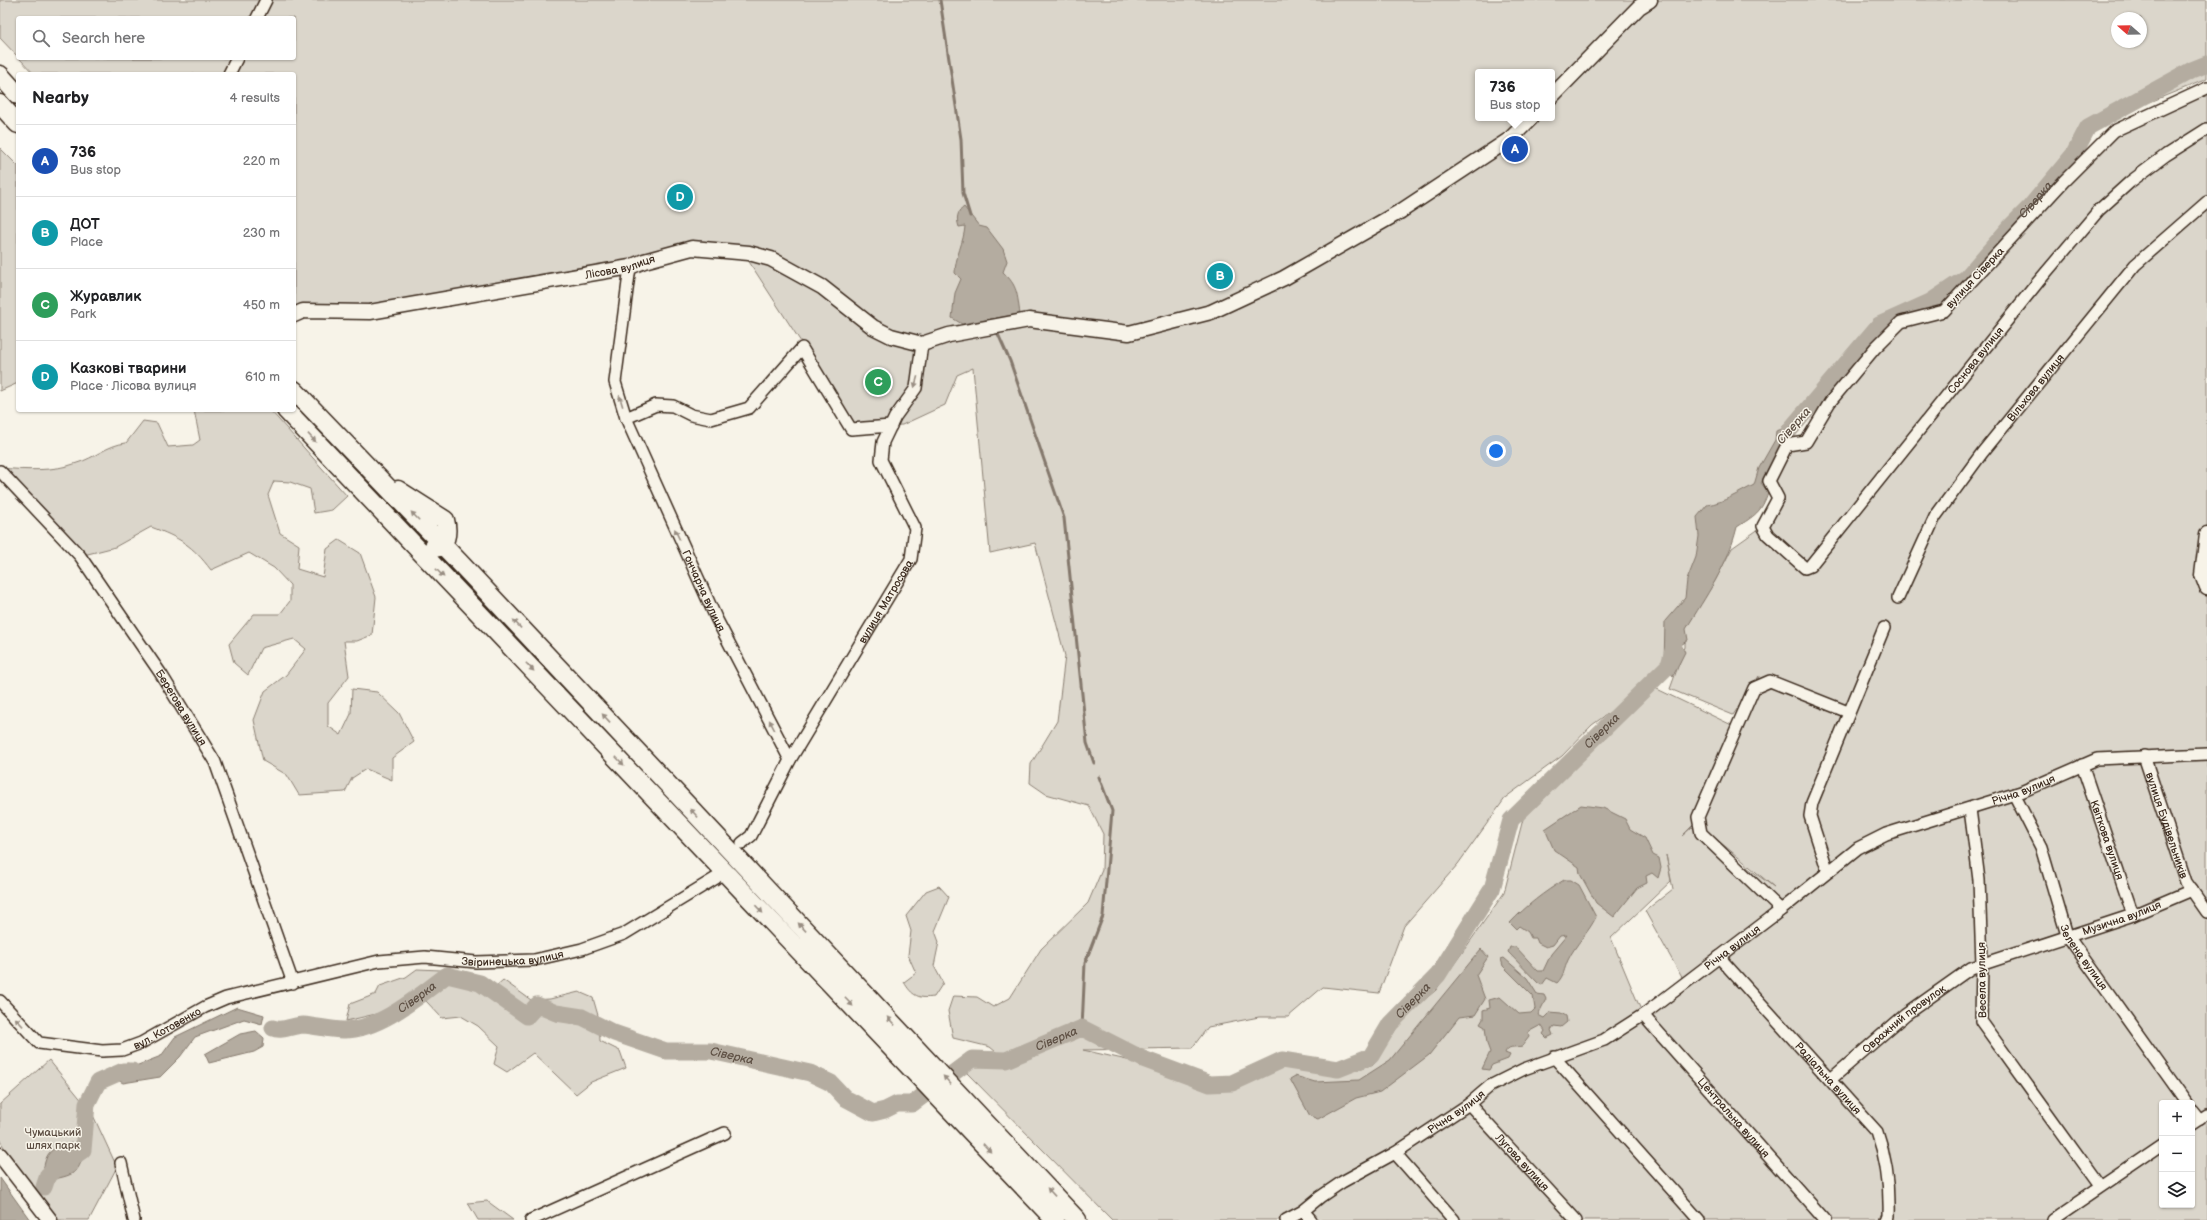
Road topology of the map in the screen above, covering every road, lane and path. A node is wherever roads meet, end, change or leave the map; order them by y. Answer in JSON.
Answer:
{"nodes":[{"id":1,"x":266,"y":0,"type":"edge"},
{"id":2,"x":1650,"y":0,"type":"edge"},
{"id":3,"x":258,"y":16,"type":"edge"},
{"id":4,"x":237,"y":60,"type":"edge"},
{"id":5,"x":230,"y":72,"type":"edge"},
{"id":6,"x":0,"y":75,"type":"edge"},
{"id":7,"x":2207,"y":88,"type":"edge"},
{"id":8,"x":16,"y":93,"type":"edge"},
{"id":9,"x":1555,"y":93,"type":"edge"},
{"id":10,"x":0,"y":104,"type":"edge"},
{"id":11,"x":1528,"y":121,"type":"edge"},
{"id":12,"x":16,"y":122,"type":"edge"},
{"id":13,"x":2207,"y":129,"type":"edge"},
{"id":14,"x":2207,"y":202,"type":"edge"},
{"id":15,"x":630,"y":267,"type":"junction"},
{"id":16,"x":297,"y":311,"type":"edge"},
{"id":17,"x":922,"y":344,"type":"junction"},
{"id":18,"x":296,"y":392,"type":"edge"},
{"id":19,"x":288,"y":412,"type":"edge"},
{"id":20,"x":626,"y":418,"type":"junction"},
{"id":21,"x":890,"y":426,"type":"junction"},
{"id":22,"x":0,"y":471,"type":"edge"},
{"id":23,"x":372,"y":502,"type":"junction"},
{"id":24,"x":1762,"y":526,"type":"joint"},
{"id":25,"x":2207,"y":534,"type":"edge"},
{"id":26,"x":442,"y":544,"type":"junction"},
{"id":27,"x":2207,"y":588,"type":"edge"},
{"id":28,"x":1898,"y":598,"type":"dead end"},
{"id":29,"x":1884,"y":628,"type":"dead end"},
{"id":30,"x":1848,"y":712,"type":"junction"},
{"id":31,"x":2207,"y":754,"type":"edge"},
{"id":32,"x":2144,"y":756,"type":"junction"},
{"id":33,"x":790,"y":760,"type":"junction"},
{"id":34,"x":2082,"y":765,"type":"junction"},
{"id":35,"x":2014,"y":794,"type":"junction"},
{"id":36,"x":1970,"y":809,"type":"junction"},
{"id":37,"x":742,"y":843,"type":"dead end"},
{"id":38,"x":715,"y":848,"type":"junction"},
{"id":39,"x":1828,"y":872,"type":"junction"},
{"id":40,"x":725,"y":879,"type":"junction"},
{"id":41,"x":2192,"y":890,"type":"junction"},
{"id":42,"x":1781,"y":910,"type":"junction"},
{"id":43,"x":2207,"y":912,"type":"edge"},
{"id":44,"x":2133,"y":915,"type":"junction"},
{"id":45,"x":2067,"y":935,"type":"junction"},
{"id":46,"x":1719,"y":957,"type":"junction"},
{"id":47,"x":1982,"y":964,"type":"junction"},
{"id":48,"x":293,"y":983,"type":"junction"},
{"id":49,"x":0,"y":1001,"type":"edge"},
{"id":50,"x":1643,"y":1015,"type":"junction"},
{"id":51,"x":913,"y":1056,"type":"junction"},
{"id":52,"x":1554,"y":1057,"type":"junction"},
{"id":53,"x":1830,"y":1080,"type":"junction"},
{"id":54,"x":2185,"y":1100,"type":"edge"},
{"id":55,"x":1469,"y":1104,"type":"junction"},
{"id":56,"x":967,"y":1114,"type":"junction"},
{"id":57,"x":725,"y":1133,"type":"dead end"},
{"id":58,"x":2159,"y":1147,"type":"edge"},
{"id":59,"x":1395,"y":1153,"type":"junction"},
{"id":60,"x":0,"y":1155,"type":"edge"},
{"id":61,"x":121,"y":1163,"type":"dead end"},
{"id":62,"x":2100,"y":1186,"type":"junction"},
{"id":63,"x":1303,"y":1211,"type":"junction"},
{"id":64,"x":1821,"y":1219,"type":"edge"},
{"id":65,"x":50,"y":1220,"type":"edge"},
{"id":66,"x":134,"y":1220,"type":"edge"},
{"id":67,"x":531,"y":1220,"type":"edge"},
{"id":68,"x":1055,"y":1220,"type":"edge"},
{"id":69,"x":1077,"y":1220,"type":"edge"},
{"id":70,"x":1286,"y":1220,"type":"edge"},
{"id":71,"x":1311,"y":1220,"type":"edge"},
{"id":72,"x":1454,"y":1220,"type":"edge"},
{"id":73,"x":1576,"y":1220,"type":"edge"},
{"id":74,"x":1699,"y":1220,"type":"edge"},
{"id":75,"x":1887,"y":1220,"type":"edge"},
{"id":76,"x":2052,"y":1220,"type":"edge"}],
"edges":[{"from":1,"to":3,"type":"street"},
{"from":2,"to":9,"type":"street"},
{"from":4,"to":5,"type":"street"},
{"from":6,"to":8,"type":"highway"},
{"from":7,"to":24,"type":"street","name":"вулиця Сіверка"},
{"from":10,"to":12,"type":"highway"},
{"from":11,"to":17,"type":"street"},
{"from":13,"to":24,"type":"street","name":"Соснова вулиця"},
{"from":14,"to":28,"type":"street","name":"Вільхова вулиця"},
{"from":15,"to":16,"type":"street","name":"Лісова вулиця"},
{"from":15,"to":17,"type":"street","name":"Лісова вулиця"},
{"from":20,"to":15,"type":"street","name":"Гончарна вулиця","one_way":true},
{"from":17,"to":21,"type":"street","name":"вулиця Матросова","one_way":true},
{"from":26,"to":18,"type":"highway","one_way":true},
{"from":19,"to":23,"type":"highway","one_way":true},
{"from":20,"to":21,"type":"street"},
{"from":33,"to":20,"type":"street","name":"Гончарна вулиця","one_way":true},
{"from":21,"to":33,"type":"street","name":"вулиця Матросова"},
{"from":22,"to":48,"type":"street","name":"Берегова вулиця"},
{"from":23,"to":26,"type":"highway"},
{"from":23,"to":38,"type":"highway","one_way":true},
{"from":25,"to":27,"type":"street"},
{"from":38,"to":26,"type":"highway","one_way":true},
{"from":29,"to":30,"type":"street"},
{"from":30,"to":39,"type":"street"},
{"from":30,"to":42,"type":"street"},
{"from":31,"to":32,"type":"street","name":"Річна вулиця"},
{"from":32,"to":34,"type":"street","name":"Річна вулиця"},
{"from":32,"to":41,"type":"street","name":"вулиця Будівельників"},
{"from":33,"to":37,"type":"street","name":"вулиця Матросова"},
{"from":34,"to":35,"type":"street","name":"Річна вулиця"},
{"from":34,"to":44,"type":"street","name":"Квіткова вулиця"},
{"from":35,"to":36,"type":"street","name":"Річна вулиця"},
{"from":35,"to":45,"type":"street","name":"Зелена вулиця"},
{"from":36,"to":39,"type":"street","name":"Річна вулиця"},
{"from":36,"to":47,"type":"street","name":"Весела вулиця"},
{"from":38,"to":40,"type":"highway"},
{"from":51,"to":38,"type":"highway","one_way":true},
{"from":39,"to":42,"type":"street","name":"Річна вулиця"},
{"from":40,"to":48,"type":"street","name":"Звіринецька вулиця"},
{"from":40,"to":51,"type":"highway","one_way":true},
{"from":41,"to":43,"type":"street","name":"вулиця Будівельників"},
{"from":41,"to":44,"type":"street","name":"Музична вулиця"},
{"from":42,"to":46,"type":"street","name":"Річна вулиця"},
{"from":44,"to":45,"type":"street","name":"Музична вулиця"},
{"from":45,"to":47,"type":"street","name":"Музична вулиця"},
{"from":45,"to":54,"type":"street","name":"Зелена вулиця"},
{"from":46,"to":50,"type":"street","name":"Річна вулиця"},
{"from":46,"to":53,"type":"street","name":"Радіальна вулиця"},
{"from":47,"to":53,"type":"street","name":"Овражний провулок"},
{"from":47,"to":62,"type":"street","name":"Весела вулиця"},
{"from":48,"to":49,"type":"street","name":"вул. Котовенко","one_way":true},
{"from":50,"to":52,"type":"street","name":"Річна вулиця"},
{"from":50,"to":64,"type":"street","name":"Центральна вулиця"},
{"from":51,"to":56,"type":"highway"},
{"from":52,"to":55,"type":"street","name":"Річна вулиця"},
{"from":52,"to":74,"type":"street"},
{"from":53,"to":75,"type":"street","name":"Радіальна вулиця"},
{"from":55,"to":59,"type":"street","name":"Річна вулиця"},
{"from":55,"to":73,"type":"street","name":"Лугова вулиця"},
{"from":56,"to":68,"type":"highway","one_way":true},
{"from":69,"to":56,"type":"highway","one_way":true},
{"from":57,"to":67,"type":"street"},
{"from":58,"to":62,"type":"street"},
{"from":59,"to":63,"type":"street","name":"Річна вулиця"},
{"from":59,"to":72,"type":"street"},
{"from":60,"to":65,"type":"street"},
{"from":61,"to":66,"type":"street"},
{"from":62,"to":76,"type":"street"},
{"from":63,"to":70,"type":"street","name":"Річна вулиця"},
{"from":63,"to":71,"type":"street"}]}
